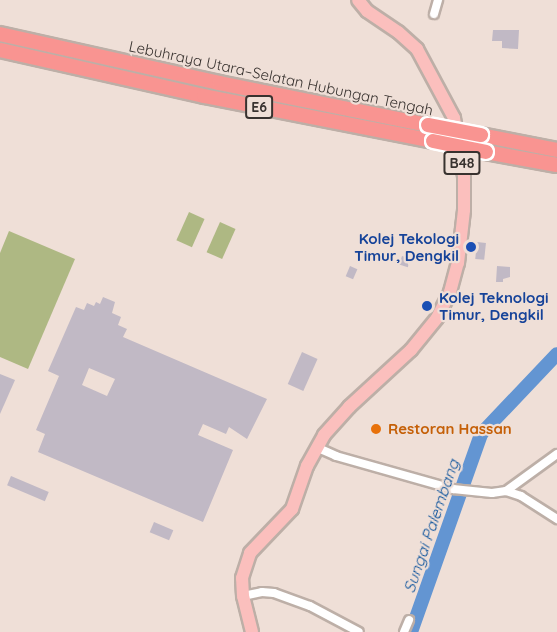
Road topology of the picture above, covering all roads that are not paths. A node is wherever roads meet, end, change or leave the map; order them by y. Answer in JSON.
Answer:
{"nodes":[{"id":1,"x":358,"y":0,"type":"edge"},
{"id":2,"x":438,"y":0,"type":"edge"},
{"id":3,"x":434,"y":14,"type":"dead end"},
{"id":4,"x":0,"y":34,"type":"edge"},
{"id":5,"x":0,"y":50,"type":"edge"},
{"id":6,"x":557,"y":150,"type":"edge"},
{"id":7,"x":557,"y":165,"type":"edge"},
{"id":8,"x":316,"y":447,"type":"junction"},
{"id":9,"x":557,"y":454,"type":"edge"},
{"id":10,"x":506,"y":491,"type":"junction"},
{"id":11,"x":557,"y":519,"type":"edge"},
{"id":12,"x":243,"y":596,"type":"junction"},
{"id":13,"x":409,"y":620,"type":"dead end"},
{"id":14,"x":252,"y":632,"type":"edge"},
{"id":15,"x":359,"y":632,"type":"edge"},
{"id":16,"x":404,"y":632,"type":"edge"}],
"edges":[{"from":1,"to":8,"type":"main road","number":"B48"},
{"from":2,"to":3,"type":"street"},
{"from":4,"to":6,"type":"highway","name":"Lebuhraya Utara–Selatan Hubungan Tengah","number":"E6","bridge":true},
{"from":5,"to":7,"type":"highway","name":"Lebuhraya Utara–Selatan Hubungan Tengah","number":"E6","bridge":true},
{"from":8,"to":10,"type":"street"},
{"from":8,"to":12,"type":"main road","number":"B48"},
{"from":9,"to":10,"type":"street"},
{"from":10,"to":11,"type":"street"},
{"from":12,"to":14,"type":"main road","number":"B48"},
{"from":12,"to":15,"type":"street"},
{"from":13,"to":16,"type":"street"}]}
